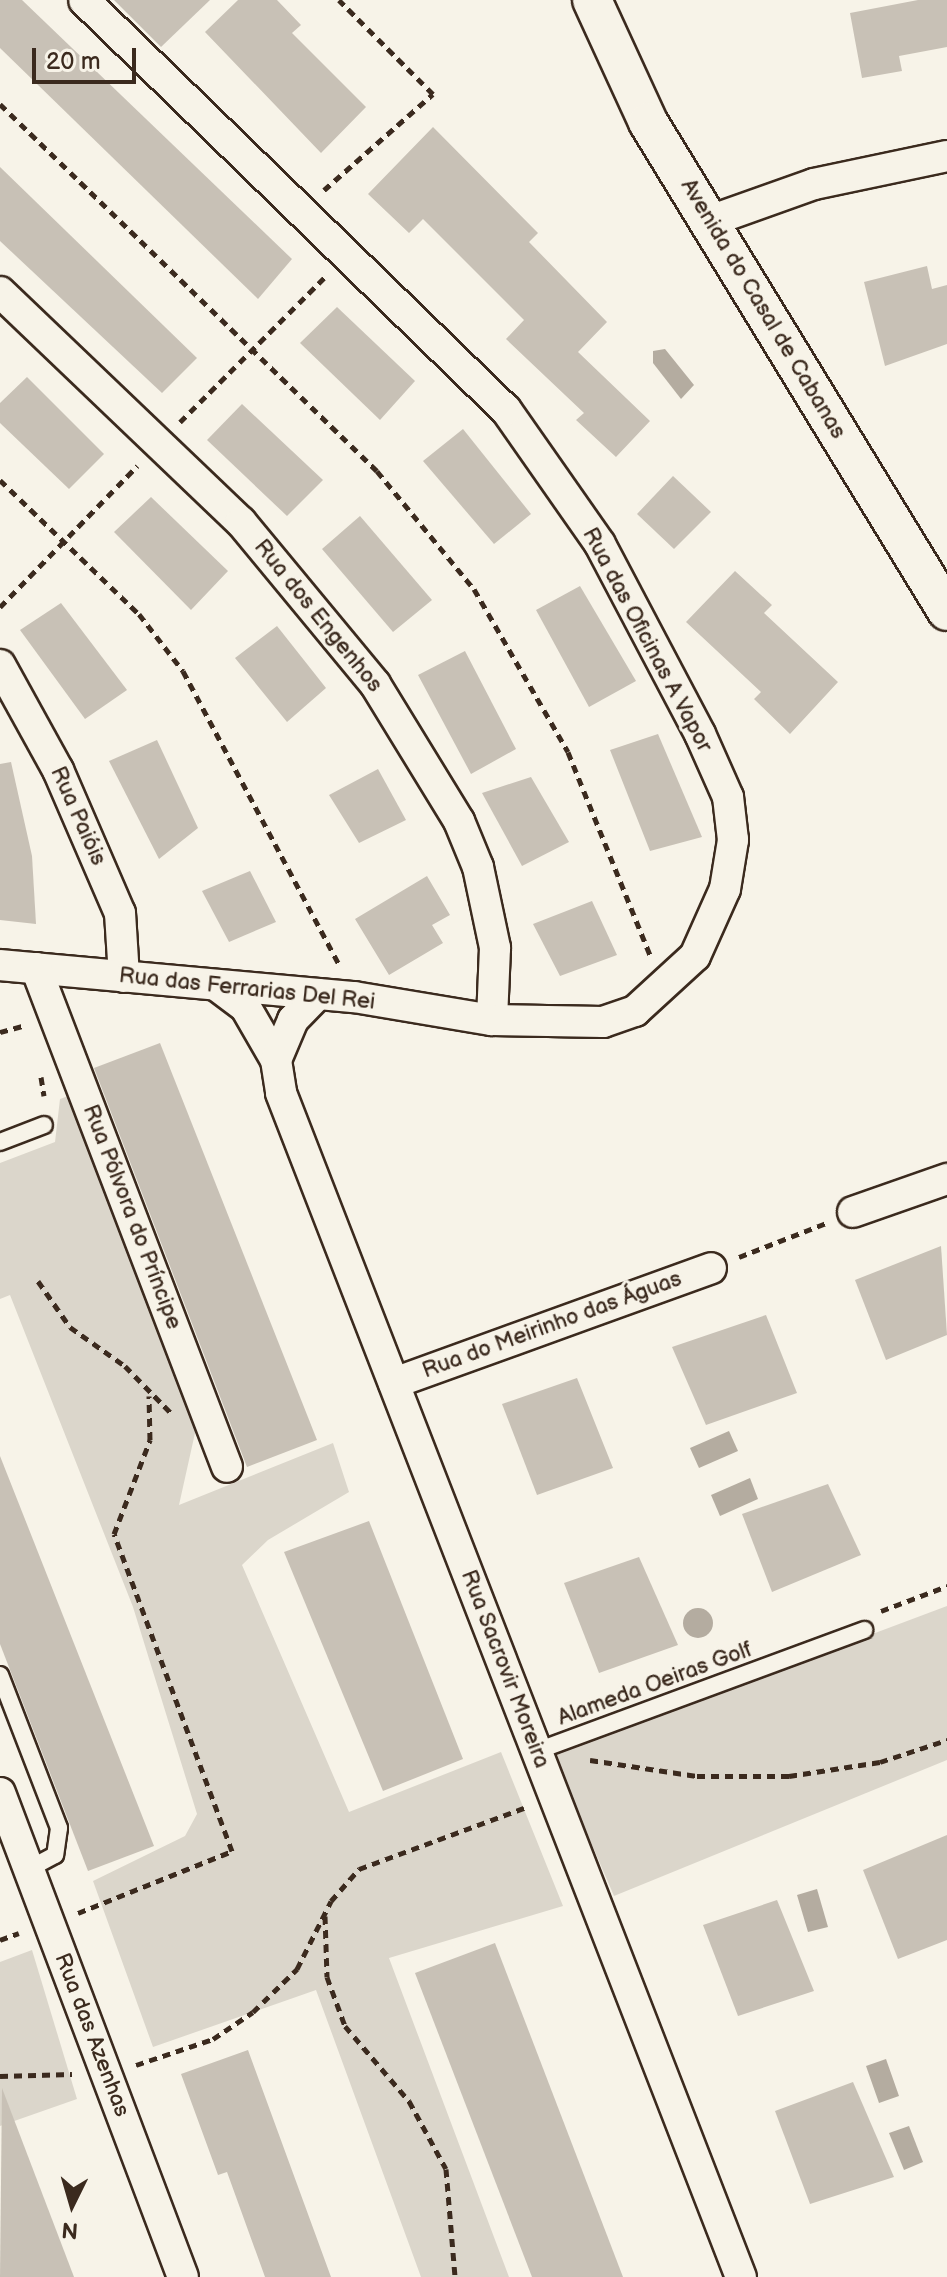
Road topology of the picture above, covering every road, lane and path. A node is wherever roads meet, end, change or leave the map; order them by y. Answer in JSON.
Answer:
{"nodes":[{"id":1,"x":84,"y":0,"type":"edge"},
{"id":2,"x":339,"y":0,"type":"edge"},
{"id":3,"x":592,"y":0,"type":"edge"},
{"id":4,"x":0,"y":104,"type":"edge"},
{"id":5,"x":947,"y":156,"type":"edge"},
{"id":6,"x":301,"y":210,"type":"junction"},
{"id":7,"x":710,"y":221,"type":"junction"},
{"id":8,"x":0,"y":292,"type":"edge"},
{"id":9,"x":0,"y":480,"type":"edge"},
{"id":10,"x":947,"y":611,"type":"edge"},
{"id":11,"x":0,"y":665,"type":"edge"},
{"id":12,"x":0,"y":965,"type":"edge"},
{"id":13,"x":36,"y":968,"type":"junction"},
{"id":14,"x":124,"y":977,"type":"junction"},
{"id":15,"x":215,"y":985,"type":"junction"},
{"id":16,"x":664,"y":989,"type":"junction"},
{"id":17,"x":318,"y":994,"type":"junction"},
{"id":18,"x":354,"y":997,"type":"junction"},
{"id":19,"x":492,"y":1020,"type":"junction"},
{"id":20,"x":276,"y":1060,"type":"junction"},
{"id":21,"x":44,"y":1125,"type":"dead end"},
{"id":22,"x":0,"y":1142,"type":"edge"},
{"id":23,"x":947,"y":1179,"type":"edge"},
{"id":24,"x":853,"y":1212,"type":"dead end"},
{"id":25,"x":801,"y":1233,"type":"dead end"},
{"id":26,"x":749,"y":1253,"type":"dead end"},
{"id":27,"x":711,"y":1268,"type":"dead end"},
{"id":28,"x":38,"y":1281,"type":"dead end"},
{"id":29,"x":394,"y":1383,"type":"junction"},
{"id":30,"x":149,"y":1396,"type":"junction"},
{"id":31,"x":212,"y":1428,"type":"junction"},
{"id":32,"x":227,"y":1467,"type":"dead end"},
{"id":33,"x":947,"y":1586,"type":"edge"},
{"id":34,"x":864,"y":1630,"type":"joint"},
{"id":35,"x":0,"y":1675,"type":"edge"},
{"id":36,"x":947,"y":1740,"type":"edge"},
{"id":37,"x":537,"y":1751,"type":"junction"},
{"id":38,"x":0,"y":1793,"type":"edge"},
{"id":39,"x":555,"y":1797,"type":"junction"},
{"id":40,"x":29,"y":1869,"type":"junction"},
{"id":41,"x":326,"y":1913,"type":"junction"},
{"id":42,"x":49,"y":1924,"type":"junction"},
{"id":43,"x":107,"y":2075,"type":"junction"},
{"id":44,"x":0,"y":2076,"type":"edge"},
{"id":45,"x":183,"y":2277,"type":"edge"},
{"id":46,"x":455,"y":2277,"type":"edge"},
{"id":47,"x":741,"y":2277,"type":"edge"}],
"edges":[{"from":1,"to":6,"type":"street","name":"Rua das Oficinas A Vapor"},
{"from":2,"to":6,"type":"path"},
{"from":3,"to":7,"type":"street","name":"Avenida do Casal de Cabanas"},
{"from":4,"to":16,"type":"path"},
{"from":5,"to":7,"type":"street"},
{"from":6,"to":16,"type":"street","name":"Rua das Oficinas A Vapor"},
{"from":7,"to":10,"type":"street","name":"Avenida do Casal de Cabanas"},
{"from":8,"to":19,"type":"street","name":"Rua dos Engenhos"},
{"from":9,"to":18,"type":"path"},
{"from":11,"to":14,"type":"street","name":"Rua Paióis"},
{"from":12,"to":13,"type":"street","name":"Rua das Ferrarias Del Rei"},
{"from":13,"to":14,"type":"street","name":"Rua das Ferrarias Del Rei"},
{"from":13,"to":31,"type":"street","name":"Rua Pólvora do Príncipe"},
{"from":14,"to":15,"type":"street","name":"Rua das Ferrarias Del Rei"},
{"from":15,"to":17,"type":"street","name":"Rua das Ferrarias Del Rei"},
{"from":15,"to":20,"type":"street","name":"Rua Sacrovir Moreira"},
{"from":16,"to":19,"type":"street","name":"Rua das Oficinas A Vapor"},
{"from":17,"to":18,"type":"street","name":"Rua das Ferrarias Del Rei"},
{"from":17,"to":20,"type":"street"},
{"from":18,"to":19,"type":"street","name":"Rua das Ferrarias Del Rei"},
{"from":20,"to":29,"type":"street","name":"Rua Sacrovir Moreira"},
{"from":21,"to":22,"type":"lane"},
{"from":23,"to":24,"type":"street"},
{"from":25,"to":26,"type":"path"},
{"from":27,"to":29,"type":"street","name":"Rua do Meirinho das Águas"},
{"from":28,"to":30,"type":"path"},
{"from":29,"to":37,"type":"street","name":"Rua Sacrovir Moreira"},
{"from":30,"to":31,"type":"path"},
{"from":30,"to":42,"type":"path"},
{"from":31,"to":32,"type":"street","name":"Rua Pólvora do Príncipe"},
{"from":33,"to":34,"type":"path"},
{"from":34,"to":37,"type":"lane","name":"Alameda Oeiras Golf"},
{"from":35,"to":40,"type":"lane"},
{"from":36,"to":37,"type":"path","name":"Alameda Oeiras Golf"},
{"from":37,"to":39,"type":"street","name":"Rua Sacrovir Moreira"},
{"from":38,"to":40,"type":"street","name":"Rua das Azenhas"},
{"from":39,"to":41,"type":"path"},
{"from":39,"to":47,"type":"street","name":"Rua Sacrovir Moreira"},
{"from":40,"to":42,"type":"street","name":"Rua das Azenhas"},
{"from":41,"to":43,"type":"path"},
{"from":41,"to":46,"type":"path"},
{"from":42,"to":43,"type":"street","name":"Rua das Azenhas"},
{"from":43,"to":44,"type":"path"},
{"from":43,"to":45,"type":"street","name":"Rua das Azenhas"}]}
